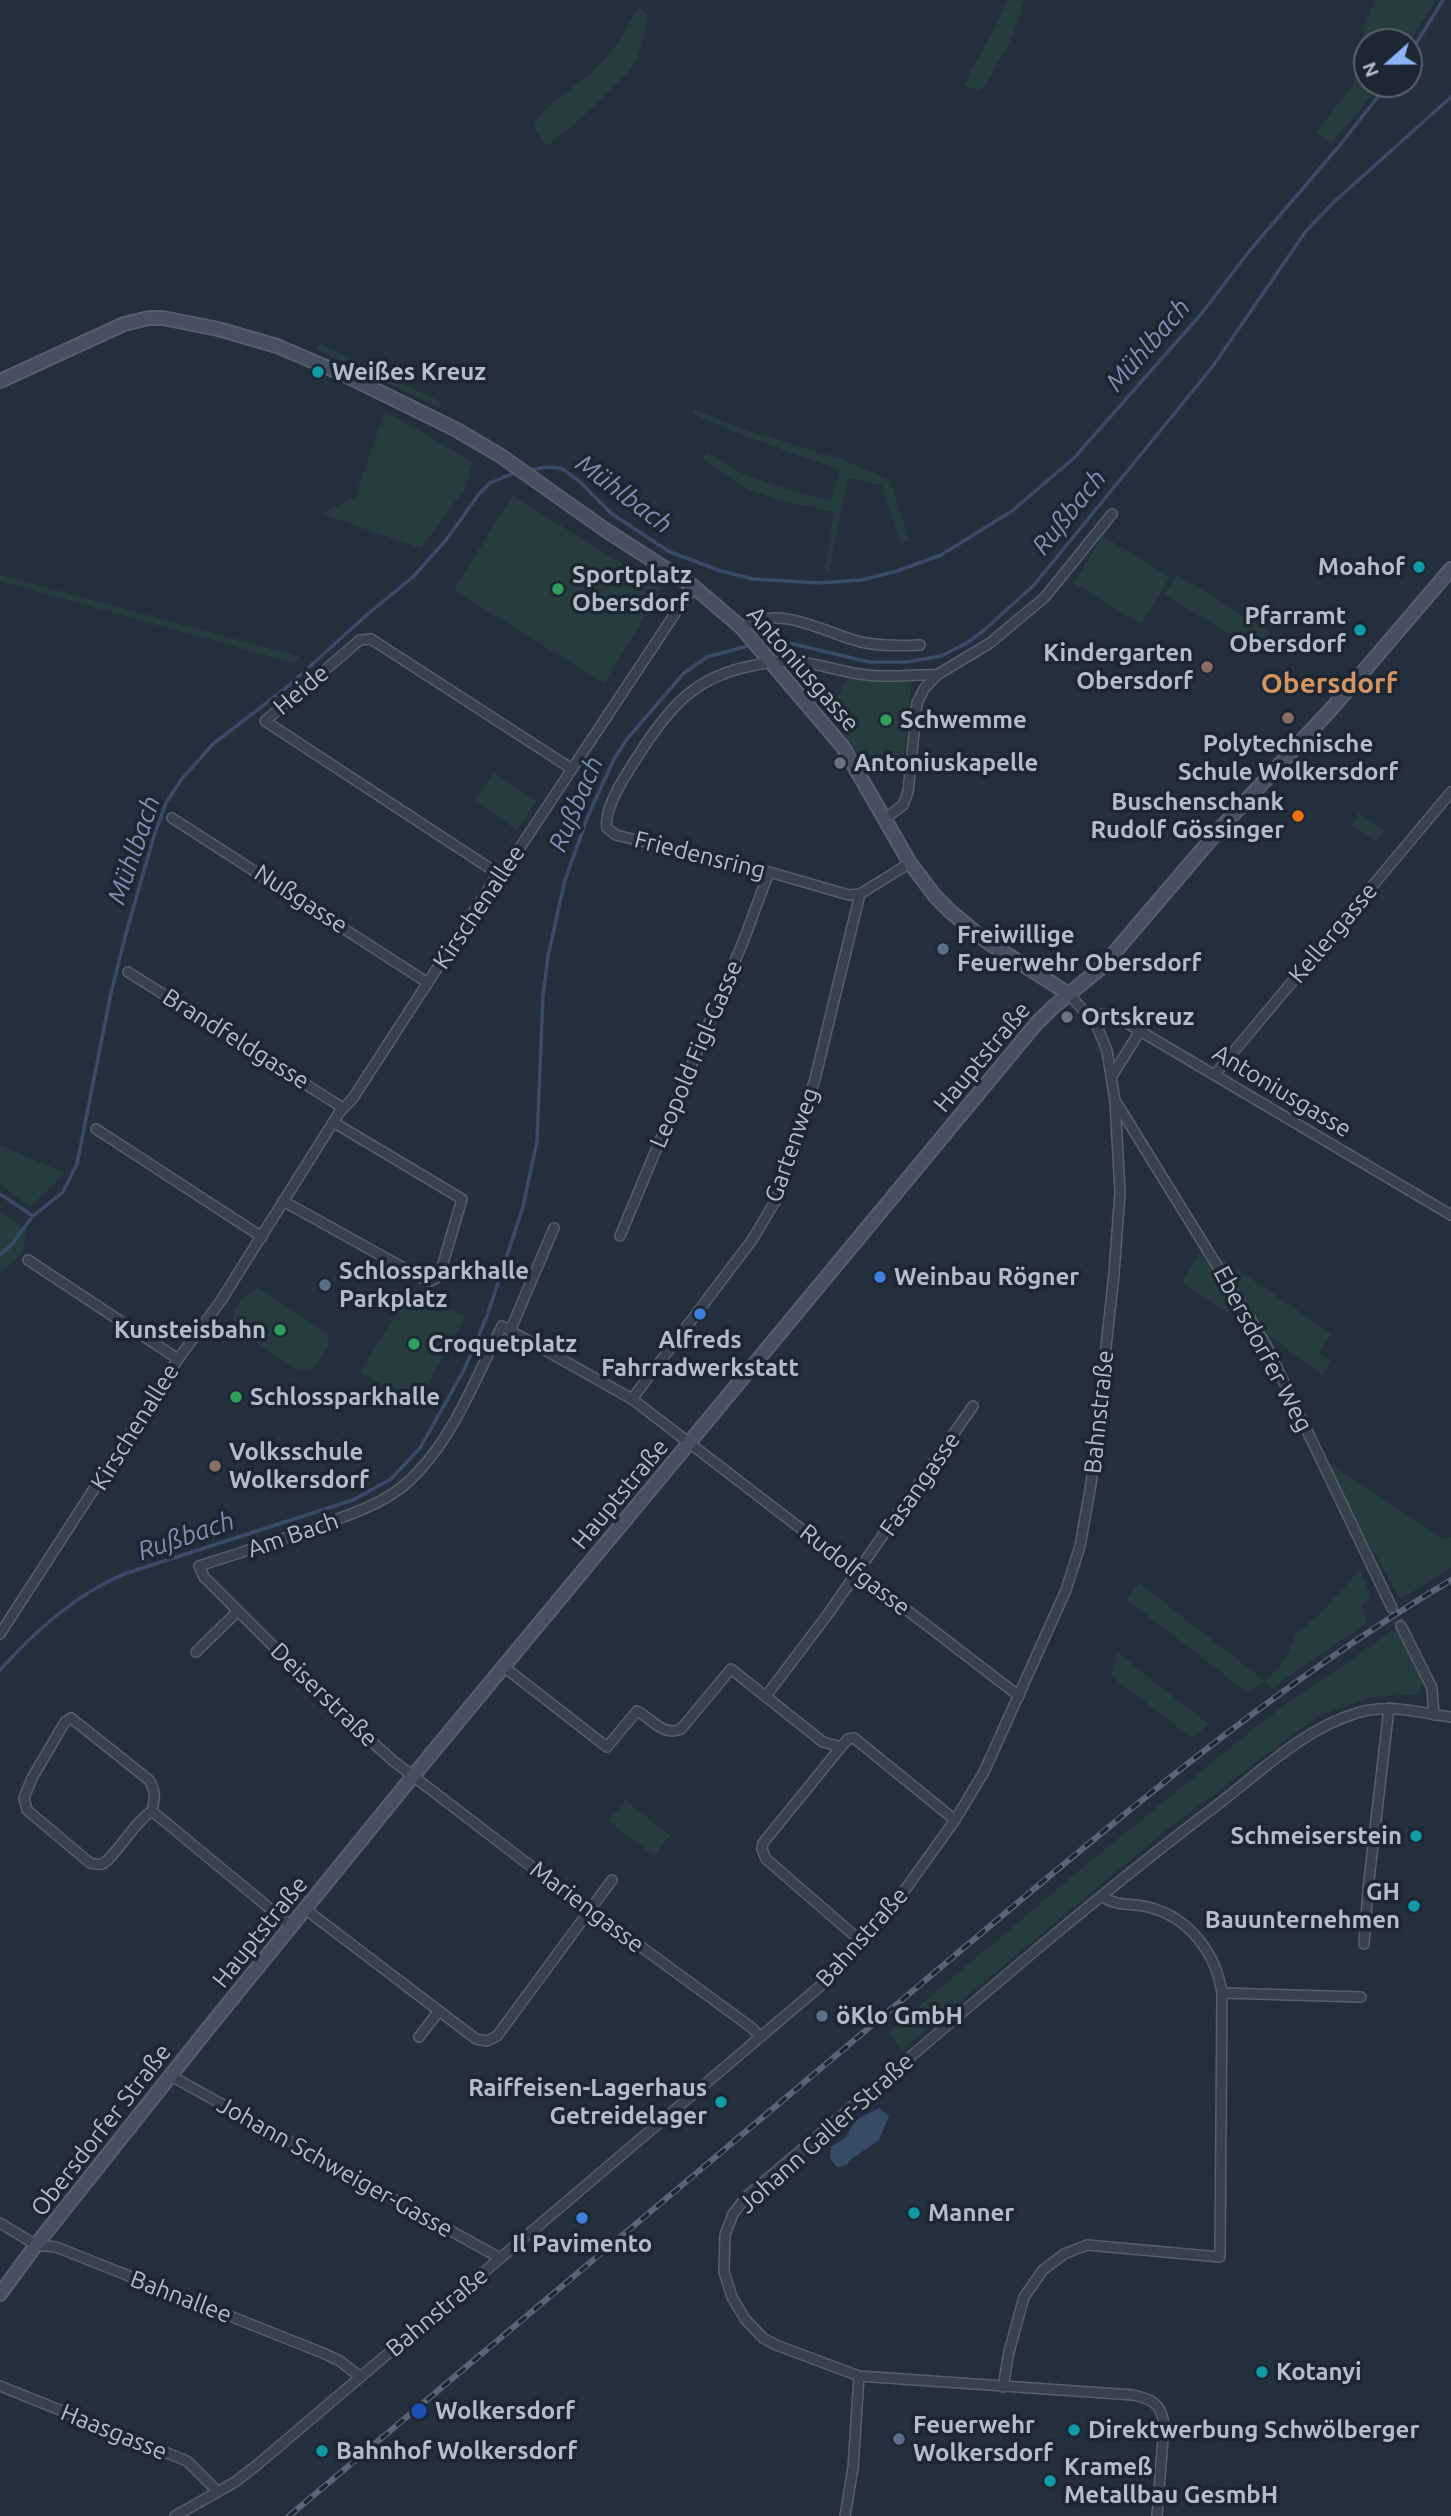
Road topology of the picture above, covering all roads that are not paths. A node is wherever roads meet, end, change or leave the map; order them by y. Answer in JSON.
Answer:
{"nodes":[{"id":1,"x":0,"y":381,"type":"edge"},
{"id":2,"x":1112,"y":514,"type":"dead end"},
{"id":3,"x":1451,"y":569,"type":"edge"},
{"id":4,"x":694,"y":587,"type":"junction"},
{"id":5,"x":742,"y":628,"type":"junction"},
{"id":6,"x":920,"y":645,"type":"dead end"},
{"id":7,"x":769,"y":658,"type":"junction"},
{"id":8,"x":937,"y":675,"type":"junction"},
{"id":9,"x":572,"y":769,"type":"junction"},
{"id":10,"x":1451,"y":792,"type":"edge"},
{"id":11,"x":886,"y":817,"type":"junction"},
{"id":12,"x":172,"y":818,"type":"dead end"},
{"id":13,"x":910,"y":863,"type":"junction"},
{"id":14,"x":769,"y":872,"type":"junction"},
{"id":15,"x":499,"y":875,"type":"junction"},
{"id":16,"x":860,"y":894,"type":"junction"},
{"id":17,"x":128,"y":972,"type":"dead end"},
{"id":18,"x":428,"y":983,"type":"junction"},
{"id":19,"x":1069,"y":994,"type":"junction"},
{"id":20,"x":1088,"y":1014,"type":"junction"},
{"id":21,"x":1140,"y":1031,"type":"junction"},
{"id":22,"x":1215,"y":1074,"type":"junction"},
{"id":23,"x":1112,"y":1076,"type":"junction"},
{"id":24,"x":1115,"y":1101,"type":"junction"},
{"id":25,"x":343,"y":1108,"type":"junction"},
{"id":26,"x":333,"y":1122,"type":"junction"},
{"id":27,"x":96,"y":1129,"type":"dead end"},
{"id":28,"x":283,"y":1201,"type":"junction"},
{"id":29,"x":1451,"y":1215,"type":"edge"},
{"id":30,"x":554,"y":1228,"type":"dead end"},
{"id":31,"x":620,"y":1236,"type":"dead end"},
{"id":32,"x":262,"y":1237,"type":"junction"},
{"id":33,"x":28,"y":1260,"type":"dead end"},
{"id":34,"x":506,"y":1329,"type":"junction"},
{"id":35,"x":178,"y":1359,"type":"junction"},
{"id":36,"x":632,"y":1399,"type":"junction"},
{"id":37,"x":974,"y":1406,"type":"dead end"},
{"id":38,"x":690,"y":1443,"type":"junction"},
{"id":39,"x":199,"y":1566,"type":"joint"},
{"id":40,"x":857,"y":1572,"type":"junction"},
{"id":41,"x":1392,"y":1608,"type":"tunnel mouth"},
{"id":42,"x":238,"y":1611,"type":"junction"},
{"id":43,"x":1401,"y":1626,"type":"tunnel mouth"},
{"id":44,"x":0,"y":1634,"type":"edge"},
{"id":45,"x":196,"y":1652,"type":"dead end"},
{"id":46,"x":504,"y":1667,"type":"junction"},
{"id":47,"x":766,"y":1696,"type":"junction"},
{"id":48,"x":1019,"y":1696,"type":"junction"},
{"id":49,"x":1389,"y":1708,"type":"junction"},
{"id":50,"x":1434,"y":1715,"type":"junction"},
{"id":51,"x":1451,"y":1717,"type":"edge"},
{"id":52,"x":841,"y":1747,"type":"junction"},
{"id":53,"x":413,"y":1776,"type":"junction"},
{"id":54,"x":152,"y":1811,"type":"junction"},
{"id":55,"x":955,"y":1820,"type":"junction"},
{"id":56,"x":612,"y":1880,"type":"dead end"},
{"id":57,"x":1101,"y":1896,"type":"junction"},
{"id":58,"x":305,"y":1909,"type":"junction"},
{"id":59,"x":590,"y":1909,"type":"junction"},
{"id":60,"x":291,"y":1926,"type":"junction"},
{"id":61,"x":863,"y":1943,"type":"junction"},
{"id":62,"x":1364,"y":1944,"type":"dead end"},
{"id":63,"x":1222,"y":1993,"type":"junction"},
{"id":64,"x":1361,"y":1997,"type":"dead end"},
{"id":65,"x":439,"y":2011,"type":"junction"},
{"id":66,"x":210,"y":2026,"type":"joint"},
{"id":67,"x":419,"y":2036,"type":"dead end"},
{"id":68,"x":761,"y":2037,"type":"junction"},
{"id":69,"x":171,"y":2076,"type":"junction"},
{"id":70,"x":0,"y":2223,"type":"edge"},
{"id":71,"x":36,"y":2245,"type":"junction"},
{"id":72,"x":500,"y":2258,"type":"junction"},
{"id":73,"x":0,"y":2294,"type":"edge"},
{"id":74,"x":859,"y":2376,"type":"junction"},
{"id":75,"x":360,"y":2377,"type":"junction"},
{"id":76,"x":0,"y":2386,"type":"edge"},
{"id":77,"x":1003,"y":2387,"type":"junction"},
{"id":78,"x":218,"y":2492,"type":"junction"},
{"id":79,"x":175,"y":2516,"type":"edge"},
{"id":80,"x":845,"y":2516,"type":"edge"},
{"id":81,"x":1157,"y":2516,"type":"edge"}],
"edges":[{"from":1,"to":4,"type":"main road","name":"Antoniusgasse"},
{"from":2,"to":8,"type":"street"},
{"from":3,"to":19,"type":"main road","name":"Hauptstraße"},
{"from":4,"to":5,"type":"main road","name":"Antoniusgasse"},
{"from":4,"to":9,"type":"street","name":"Kirschenallee"},
{"from":5,"to":6,"type":"street"},
{"from":5,"to":7,"type":"main road","name":"Antoniusgasse"},
{"from":7,"to":8,"type":"street"},
{"from":7,"to":11,"type":"main road","name":"Antoniusgasse"},
{"from":7,"to":14,"type":"street","name":"Friedensring"},
{"from":8,"to":11,"type":"street"},
{"from":9,"to":15,"type":"street","name":"Kirschenallee"},
{"from":9,"to":15,"type":"street","name":"Heide"},
{"from":10,"to":22,"type":"street","name":"Kellergasse"},
{"from":11,"to":13,"type":"main road","name":"Antoniusgasse"},
{"from":12,"to":18,"type":"street","name":"Nußgasse"},
{"from":13,"to":16,"type":"street"},
{"from":13,"to":19,"type":"main road","name":"Antoniusgasse"},
{"from":14,"to":16,"type":"street","name":"Friedensring"},
{"from":14,"to":31,"type":"street","name":"Leopold Figl-Gasse"},
{"from":15,"to":18,"type":"street","name":"Kirschenallee"},
{"from":16,"to":36,"type":"street","name":"Gartenweg"},
{"from":17,"to":25,"type":"street","name":"Brandfeldgasse"},
{"from":18,"to":25,"type":"street","name":"Kirschenallee"},
{"from":19,"to":20,"type":"street","name":"Bahnstraße"},
{"from":19,"to":38,"type":"main road","name":"Hauptstraße"},
{"from":20,"to":21,"type":"street","name":"Antoniusgasse"},
{"from":20,"to":23,"type":"street","name":"Bahnstraße"},
{"from":21,"to":22,"type":"street","name":"Antoniusgasse"},
{"from":21,"to":23,"type":"street"},
{"from":22,"to":29,"type":"street","name":"Antoniusgasse"},
{"from":23,"to":24,"type":"street","name":"Bahnstraße"},
{"from":24,"to":41,"type":"street","name":"Ebersdorfer Weg"},
{"from":24,"to":48,"type":"street","name":"Bahnstraße"},
{"from":25,"to":26,"type":"street","name":"Kirschenallee"},
{"from":26,"to":28,"type":"street","name":"Kirschenallee"},
{"from":26,"to":28,"type":"street"},
{"from":27,"to":32,"type":"street"},
{"from":28,"to":32,"type":"street","name":"Kirschenallee"},
{"from":30,"to":34,"type":"street","name":"Am Bach"},
{"from":32,"to":35,"type":"street","name":"Kirschenallee"},
{"from":33,"to":35,"type":"street"},
{"from":34,"to":36,"type":"street","name":"Rudolfgasse"},
{"from":34,"to":39,"type":"street","name":"Am Bach"},
{"from":35,"to":44,"type":"street","name":"Kirschenallee"},
{"from":36,"to":38,"type":"street","name":"Rudolfgasse"},
{"from":37,"to":40,"type":"street","name":"Fasangasse"},
{"from":38,"to":40,"type":"street","name":"Rudolfgasse"},
{"from":38,"to":46,"type":"main road","name":"Hauptstraße"},
{"from":39,"to":42,"type":"street","name":"Deiserstraße"},
{"from":40,"to":47,"type":"street","name":"Fasangasse"},
{"from":40,"to":48,"type":"street","name":"Rudolfgasse"},
{"from":42,"to":45,"type":"street"},
{"from":42,"to":53,"type":"street","name":"Deiserstraße"},
{"from":43,"to":50,"type":"street"},
{"from":46,"to":47,"type":"street"},
{"from":46,"to":53,"type":"main road","name":"Hauptstraße"},
{"from":47,"to":52,"type":"street"},
{"from":48,"to":55,"type":"street","name":"Bahnstraße"},
{"from":49,"to":50,"type":"street","name":"Johann Galler-Straße"},
{"from":49,"to":57,"type":"street","name":"Johann Galler-Straße"},
{"from":49,"to":62,"type":"street"},
{"from":50,"to":51,"type":"street","name":"Johann Galler-Straße"},
{"from":52,"to":55,"type":"street"},
{"from":52,"to":61,"type":"street"},
{"from":53,"to":58,"type":"main road","name":"Hauptstraße"},
{"from":53,"to":59,"type":"street","name":"Mariengasse"},
{"from":54,"to":54,"type":"street"},
{"from":54,"to":60,"type":"street"},
{"from":55,"to":61,"type":"street","name":"Bahnstraße"},
{"from":56,"to":59,"type":"street"},
{"from":57,"to":63,"type":"street"},
{"from":57,"to":74,"type":"street","name":"Johann Galler-Straße"},
{"from":58,"to":60,"type":"main road","name":"Hauptstraße"},
{"from":58,"to":65,"type":"street"},
{"from":59,"to":65,"type":"street"},
{"from":59,"to":68,"type":"street","name":"Mariengasse"},
{"from":60,"to":66,"type":"main road","name":"Hauptstraße"},
{"from":61,"to":68,"type":"street","name":"Bahnstraße"},
{"from":63,"to":64,"type":"street"},
{"from":63,"to":77,"type":"street"},
{"from":65,"to":67,"type":"street"},
{"from":66,"to":69,"type":"main road","name":"Obersdorfer Straße"},
{"from":68,"to":72,"type":"street","name":"Bahnstraße"},
{"from":69,"to":71,"type":"main road","name":"Obersdorfer Straße"},
{"from":69,"to":72,"type":"street","name":"Johann Schweiger-Gasse"},
{"from":70,"to":71,"type":"street","name":"Bahnallee"},
{"from":71,"to":73,"type":"main road","name":"Obersdorfer Straße"},
{"from":71,"to":75,"type":"street","name":"Bahnallee"},
{"from":72,"to":75,"type":"street","name":"Bahnstraße"},
{"from":74,"to":77,"type":"street","name":"Johann Galler-Straße"},
{"from":74,"to":80,"type":"street"},
{"from":75,"to":78,"type":"street","name":"Bahnstraße"},
{"from":76,"to":78,"type":"street","name":"Haasgasse"},
{"from":77,"to":81,"type":"street","name":"Johann Galler-Straße"},
{"from":78,"to":79,"type":"street","name":"Bahnstraße"}]}
